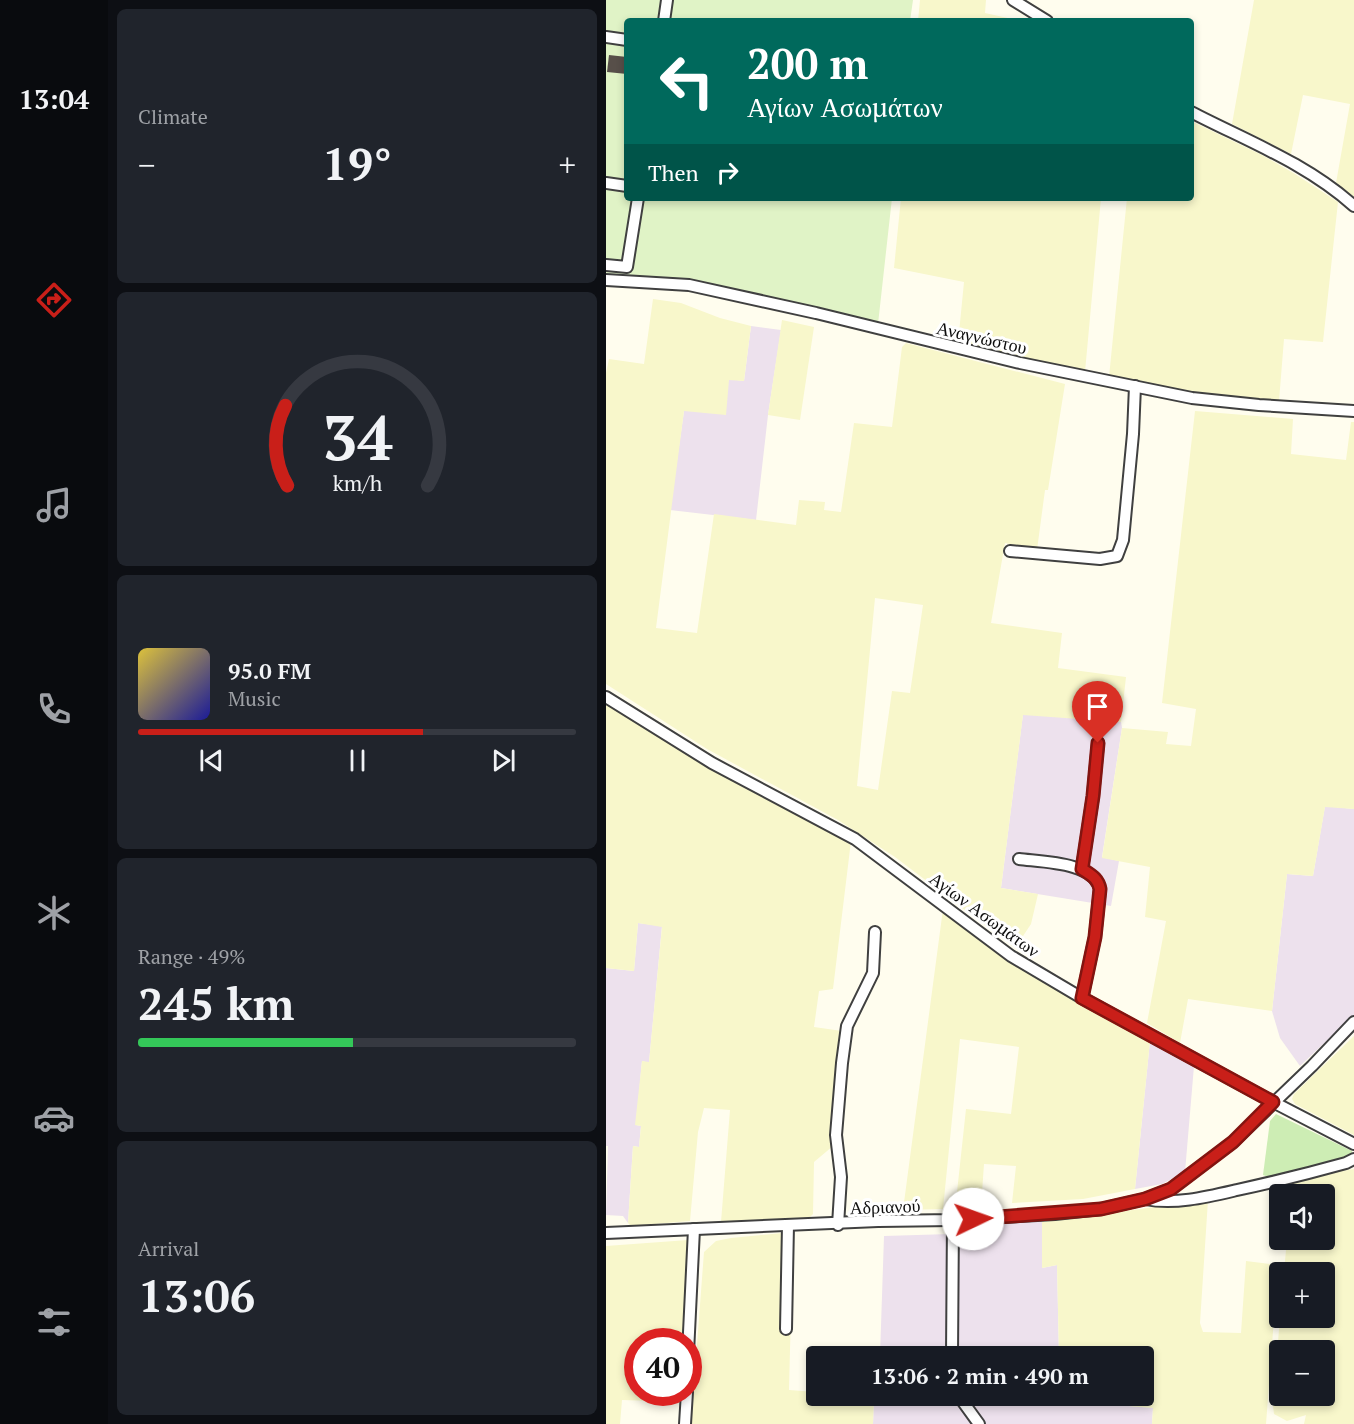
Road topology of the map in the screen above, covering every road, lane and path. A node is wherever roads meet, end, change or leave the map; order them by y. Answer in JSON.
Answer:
{"nodes":[{"id":1,"x":667,"y":0,"type":"edge"},
{"id":2,"x":1013,"y":0,"type":"edge"},
{"id":3,"x":664,"y":18,"type":"edge"},
{"id":4,"x":1042,"y":18,"type":"edge"},
{"id":5,"x":606,"y":37,"type":"edge"},
{"id":6,"x":624,"y":40,"type":"edge"},
{"id":7,"x":1194,"y":112,"type":"edge"},
{"id":8,"x":606,"y":183,"type":"edge"},
{"id":9,"x":624,"y":186,"type":"edge"},
{"id":10,"x":638,"y":201,"type":"edge"},
{"id":11,"x":1354,"y":206,"type":"edge"},
{"id":12,"x":606,"y":265,"type":"edge"},
{"id":13,"x":627,"y":267,"type":"junction"},
{"id":14,"x":606,"y":280,"type":"edge"},
{"id":15,"x":629,"y":281,"type":"junction"},
{"id":16,"x":1135,"y":386,"type":"junction"},
{"id":17,"x":1354,"y":411,"type":"edge"},
{"id":18,"x":1010,"y":551,"type":"dead end"},
{"id":19,"x":606,"y":697,"type":"edge"},
{"id":20,"x":1098,"y":743,"type":"dead end"},
{"id":21,"x":1019,"y":859,"type":"dead end"},
{"id":22,"x":1082,"y":869,"type":"junction"},
{"id":23,"x":875,"y":932,"type":"dead end"},
{"id":24,"x":1082,"y":998,"type":"junction"},
{"id":25,"x":1354,"y":1023,"type":"edge"},
{"id":26,"x":1273,"y":1102,"type":"junction"},
{"id":27,"x":1354,"y":1144,"type":"edge"},
{"id":28,"x":1354,"y":1159,"type":"edge"},
{"id":29,"x":1145,"y":1199,"type":"junction"},
{"id":30,"x":953,"y":1220,"type":"junction"},
{"id":31,"x":788,"y":1225,"type":"junction"},
{"id":32,"x":838,"y":1225,"type":"junction"},
{"id":33,"x":694,"y":1228,"type":"junction"},
{"id":34,"x":606,"y":1233,"type":"edge"},
{"id":35,"x":689,"y":1328,"type":"edge"},
{"id":36,"x":786,"y":1329,"type":"dead end"},
{"id":37,"x":952,"y":1346,"type":"edge"},
{"id":38,"x":686,"y":1406,"type":"edge"},
{"id":39,"x":966,"y":1406,"type":"edge"},
{"id":40,"x":685,"y":1424,"type":"edge"},
{"id":41,"x":979,"y":1424,"type":"edge"}],
"edges":[{"from":1,"to":3,"type":"street"},
{"from":2,"to":4,"type":"street"},
{"from":5,"to":6,"type":"street"},
{"from":7,"to":11,"type":"street"},
{"from":8,"to":9,"type":"street"},
{"from":10,"to":13,"type":"street"},
{"from":12,"to":13,"type":"street"},
{"from":13,"to":15,"type":"street"},
{"from":14,"to":15,"type":"street","name":"Αναγνώστου"},
{"from":15,"to":16,"type":"street","name":"Αναγνώστου"},
{"from":16,"to":17,"type":"street","name":"Αναγνώστου"},
{"from":16,"to":18,"type":"street"},
{"from":19,"to":24,"type":"street","name":"Αγίων Ασωμάτων"},
{"from":20,"to":22,"type":"street"},
{"from":21,"to":22,"type":"street"},
{"from":22,"to":24,"type":"street"},
{"from":23,"to":32,"type":"street"},
{"from":24,"to":26,"type":"street","name":"Αγίων Ασωμάτων"},
{"from":25,"to":26,"type":"street","name":"Αδριανού"},
{"from":26,"to":27,"type":"street","name":"Αγίων Ασωμάτων"},
{"from":26,"to":29,"type":"street","name":"Αδριανού"},
{"from":28,"to":29,"type":"street"},
{"from":29,"to":30,"type":"street","name":"Αδριανού"},
{"from":30,"to":32,"type":"street","name":"Αδριανού"},
{"from":30,"to":37,"type":"street"},
{"from":31,"to":32,"type":"street","name":"Αδριανού"},
{"from":31,"to":33,"type":"street","name":"Αδριανού"},
{"from":31,"to":36,"type":"street"},
{"from":33,"to":34,"type":"street","name":"Αδριανού"},
{"from":33,"to":35,"type":"street"},
{"from":38,"to":40,"type":"street"},
{"from":39,"to":41,"type":"street"}]}
